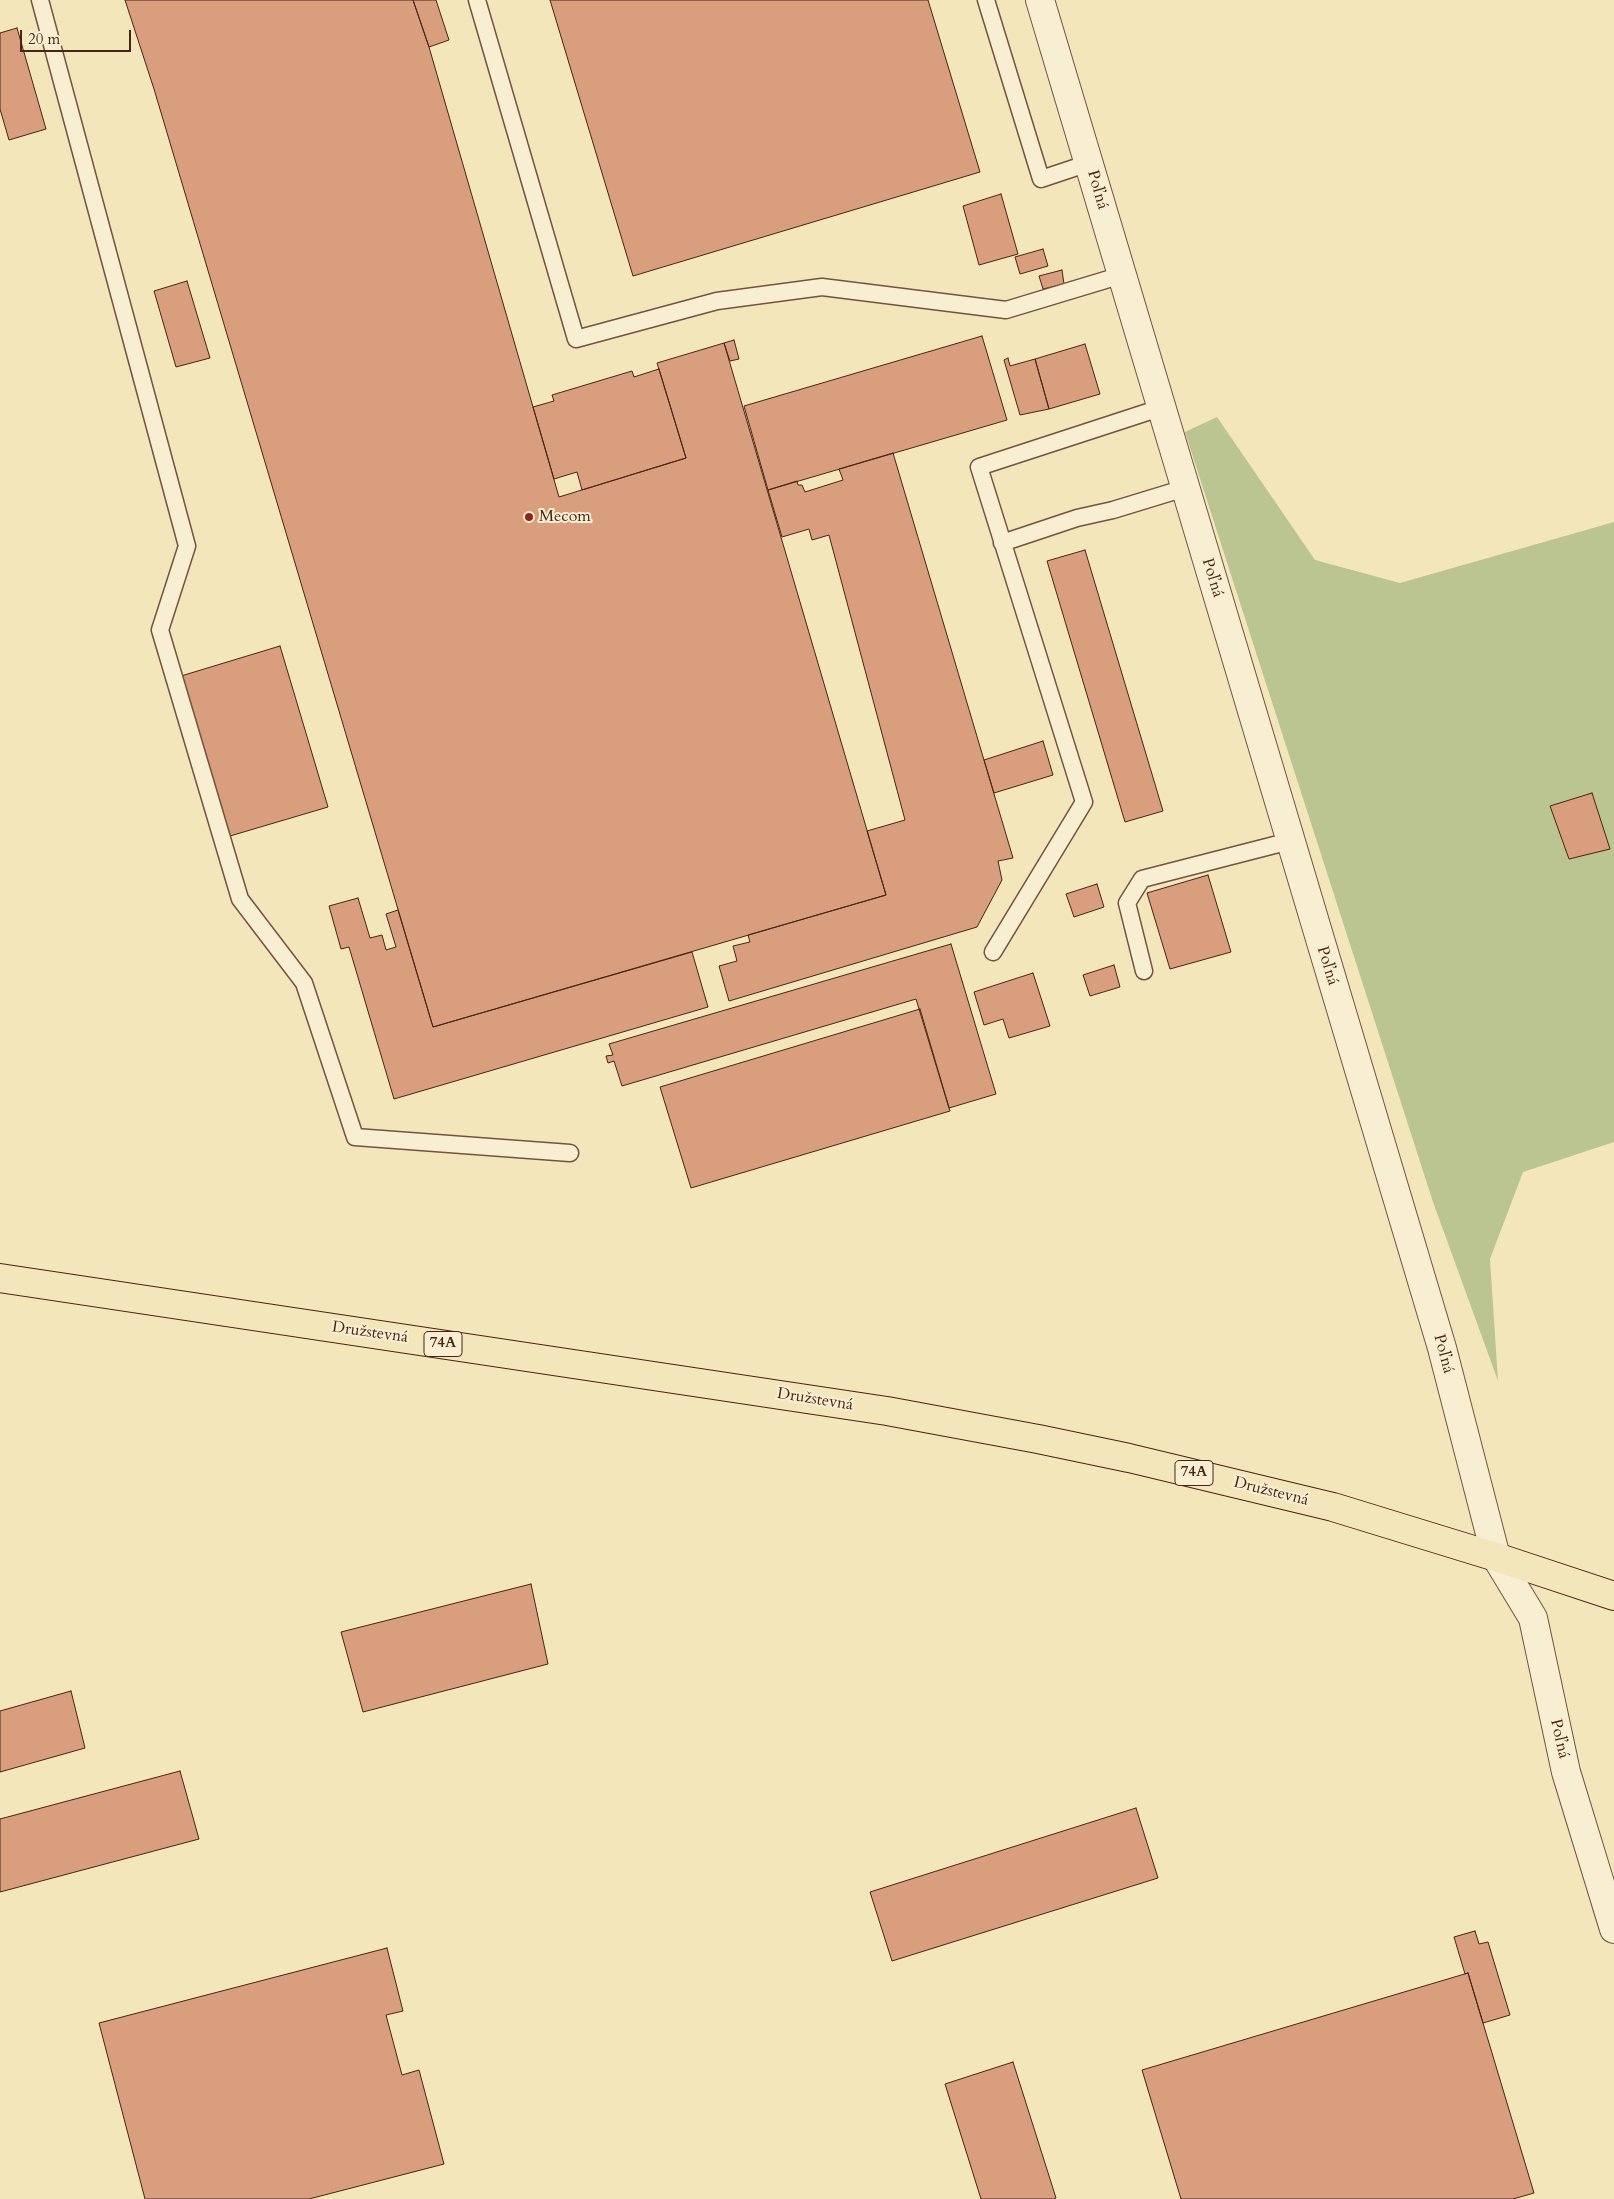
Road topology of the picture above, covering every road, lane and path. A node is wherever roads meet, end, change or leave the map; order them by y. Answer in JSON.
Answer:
{"nodes":[{"id":1,"x":40,"y":0,"type":"edge"},
{"id":2,"x":478,"y":0,"type":"edge"},
{"id":3,"x":986,"y":0,"type":"edge"},
{"id":4,"x":1040,"y":0,"type":"edge"},
{"id":5,"x":1089,"y":164,"type":"junction"},
{"id":6,"x":1122,"y":275,"type":"junction"},
{"id":7,"x":1160,"y":408,"type":"junction"},
{"id":8,"x":1185,"y":488,"type":"junction"},
{"id":9,"x":1002,"y":543,"type":"junction"},
{"id":10,"x":1290,"y":841,"type":"junction"},
{"id":11,"x":993,"y":952,"type":"dead end"},
{"id":12,"x":1144,"y":971,"type":"dead end"},
{"id":13,"x":570,"y":1153,"type":"dead end"},
{"id":14,"x":0,"y":1278,"type":"edge"},
{"id":15,"x":1496,"y":1557,"type":"junction"},
{"id":16,"x":1614,"y":1596,"type":"edge"},
{"id":17,"x":1614,"y":1929,"type":"edge"}],
"edges":[{"from":1,"to":13,"type":"lane"},
{"from":2,"to":6,"type":"lane"},
{"from":3,"to":5,"type":"lane"},
{"from":4,"to":5,"type":"street","name":"Poľná"},
{"from":5,"to":6,"type":"street","name":"Poľná"},
{"from":6,"to":7,"type":"street","name":"Poľná"},
{"from":7,"to":8,"type":"street","name":"Poľná"},
{"from":7,"to":9,"type":"lane"},
{"from":8,"to":9,"type":"lane"},
{"from":8,"to":10,"type":"street","name":"Poľná"},
{"from":9,"to":11,"type":"lane"},
{"from":10,"to":12,"type":"lane"},
{"from":10,"to":15,"type":"street","name":"Poľná"},
{"from":14,"to":15,"type":"main road","name":"Družstevná","number":"74A"},
{"from":15,"to":16,"type":"main road","name":"Družstevná","number":"74A"},
{"from":15,"to":17,"type":"street","name":"Poľná"}]}
